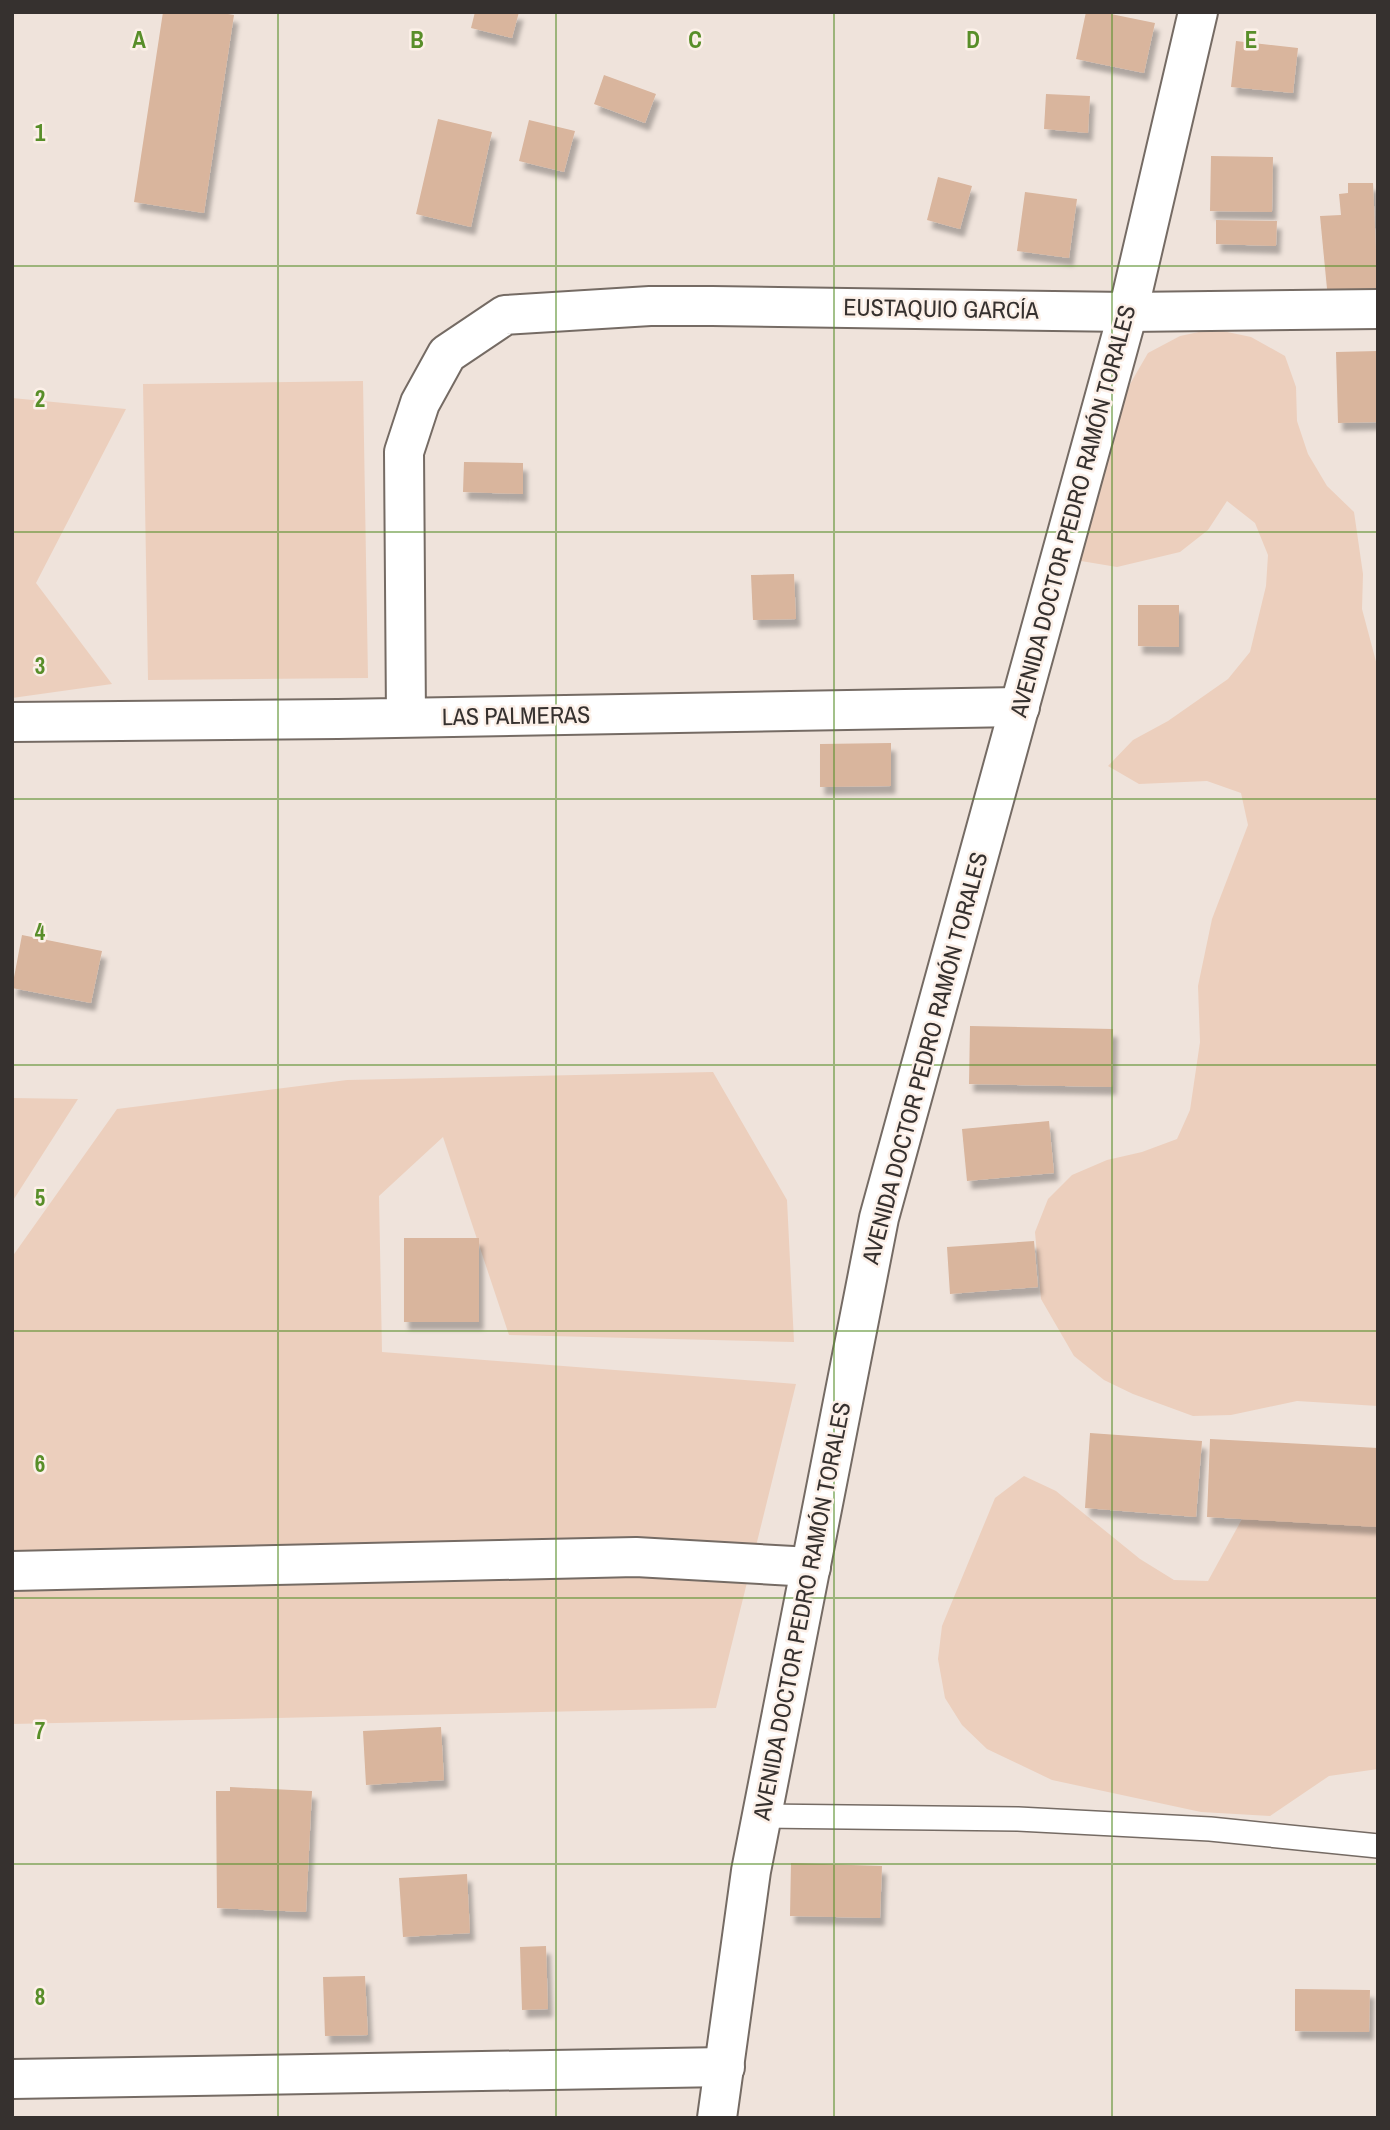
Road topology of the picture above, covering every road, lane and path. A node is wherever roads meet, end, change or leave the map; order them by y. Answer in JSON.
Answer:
{"nodes":[{"id":1,"x":1198,"y":12,"type":"edge"},
{"id":2,"x":1378,"y":309,"type":"edge"},
{"id":3,"x":1128,"y":312,"type":"junction"},
{"id":4,"x":1020,"y":707,"type":"junction"},
{"id":5,"x":406,"y":718,"type":"junction"},
{"id":6,"x":12,"y":722,"type":"edge"},
{"id":7,"x":811,"y":1567,"type":"junction"},
{"id":8,"x":12,"y":1571,"type":"edge"},
{"id":9,"x":762,"y":1816,"type":"junction"},
{"id":10,"x":1378,"y":1846,"type":"edge"},
{"id":11,"x":725,"y":2067,"type":"junction"},
{"id":12,"x":12,"y":2079,"type":"edge"},
{"id":13,"x":717,"y":2118,"type":"edge"}],
"edges":[{"from":1,"to":3,"type":"street","name":"AVENIDA DOCTOR PEDRO RAMÓN TORALES"},
{"from":2,"to":3,"type":"street","name":"EUSTAQUIO GARCÍA"},
{"from":3,"to":4,"type":"street","name":"AVENIDA DOCTOR PEDRO RAMÓN TORALES"},
{"from":3,"to":5,"type":"street","name":"EUSTAQUIO GARCÍA"},
{"from":4,"to":5,"type":"street","name":"LAS PALMERAS"},
{"from":4,"to":7,"type":"street","name":"AVENIDA DOCTOR PEDRO RAMÓN TORALES"},
{"from":5,"to":6,"type":"street","name":"LAS PALMERAS"},
{"from":7,"to":8,"type":"street"},
{"from":7,"to":9,"type":"street","name":"AVENIDA DOCTOR PEDRO RAMÓN TORALES"},
{"from":9,"to":10,"type":"lane"},
{"from":9,"to":11,"type":"street","name":"AVENIDA DOCTOR PEDRO RAMÓN TORALES"},
{"from":11,"to":12,"type":"street"},
{"from":11,"to":13,"type":"street","name":"AVENIDA DOCTOR PEDRO RAMÓN TORALES"}]}
